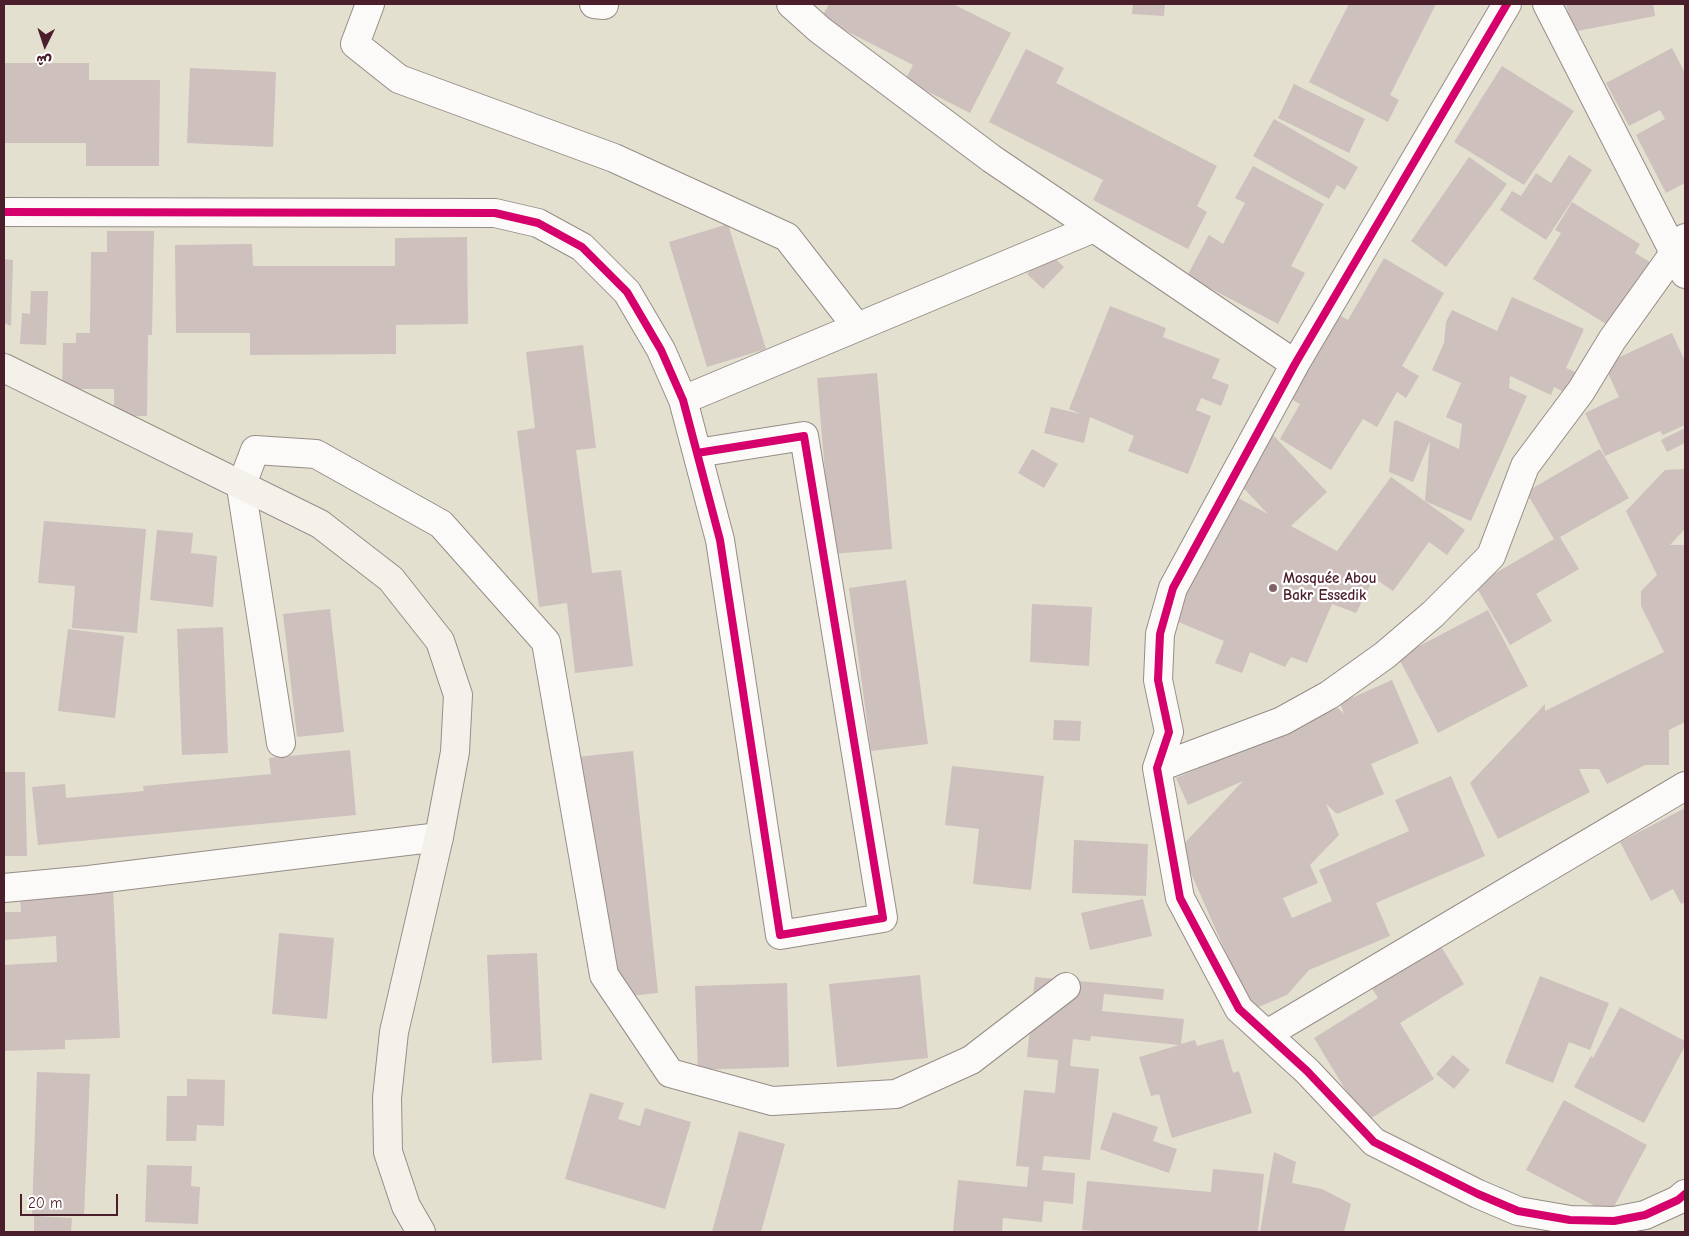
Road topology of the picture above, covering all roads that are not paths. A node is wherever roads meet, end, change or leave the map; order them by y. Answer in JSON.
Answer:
{"nodes":[{"id":1,"x":370,"y":4,"type":"edge"},
{"id":2,"x":791,"y":4,"type":"edge"},
{"id":3,"x":1506,"y":4,"type":"edge"},
{"id":4,"x":1547,"y":4,"type":"edge"},
{"id":5,"x":4,"y":212,"type":"edge"},
{"id":6,"x":1094,"y":228,"type":"junction"},
{"id":7,"x":1682,"y":254,"type":"edge"},
{"id":8,"x":857,"y":327,"type":"junction"},
{"id":9,"x":1295,"y":364,"type":"junction"},
{"id":10,"x":4,"y":368,"type":"edge"},
{"id":11,"x":683,"y":400,"type":"junction"},
{"id":12,"x":697,"y":453,"type":"junction"},
{"id":13,"x":241,"y":487,"type":"junction"},
{"id":14,"x":281,"y":743,"type":"dead end"},
{"id":15,"x":1157,"y":768,"type":"junction"},
{"id":16,"x":1685,"y":786,"type":"edge"},
{"id":17,"x":439,"y":837,"type":"junction"},
{"id":18,"x":4,"y":888,"type":"edge"},
{"id":19,"x":1066,"y":987,"type":"dead end"},
{"id":20,"x":1267,"y":1034,"type":"junction"},
{"id":21,"x":1685,"y":1194,"type":"edge"},
{"id":22,"x":421,"y":1232,"type":"edge"}],
"edges":[{"from":1,"to":8,"type":"street"},
{"from":2,"to":6,"type":"street"},
{"from":3,"to":9,"type":"street"},
{"from":4,"to":7,"type":"street"},
{"from":5,"to":11,"type":"street"},
{"from":6,"to":8,"type":"street"},
{"from":6,"to":9,"type":"street"},
{"from":7,"to":15,"type":"street"},
{"from":8,"to":11,"type":"street"},
{"from":9,"to":15,"type":"street"},
{"from":10,"to":13,"type":"main road"},
{"from":11,"to":12,"type":"street"},
{"from":12,"to":12,"type":"street"},
{"from":13,"to":14,"type":"street"},
{"from":13,"to":17,"type":"main road"},
{"from":13,"to":19,"type":"street"},
{"from":15,"to":20,"type":"street"},
{"from":16,"to":20,"type":"street"},
{"from":17,"to":18,"type":"street"},
{"from":17,"to":22,"type":"main road"},
{"from":20,"to":21,"type":"street"}]}
